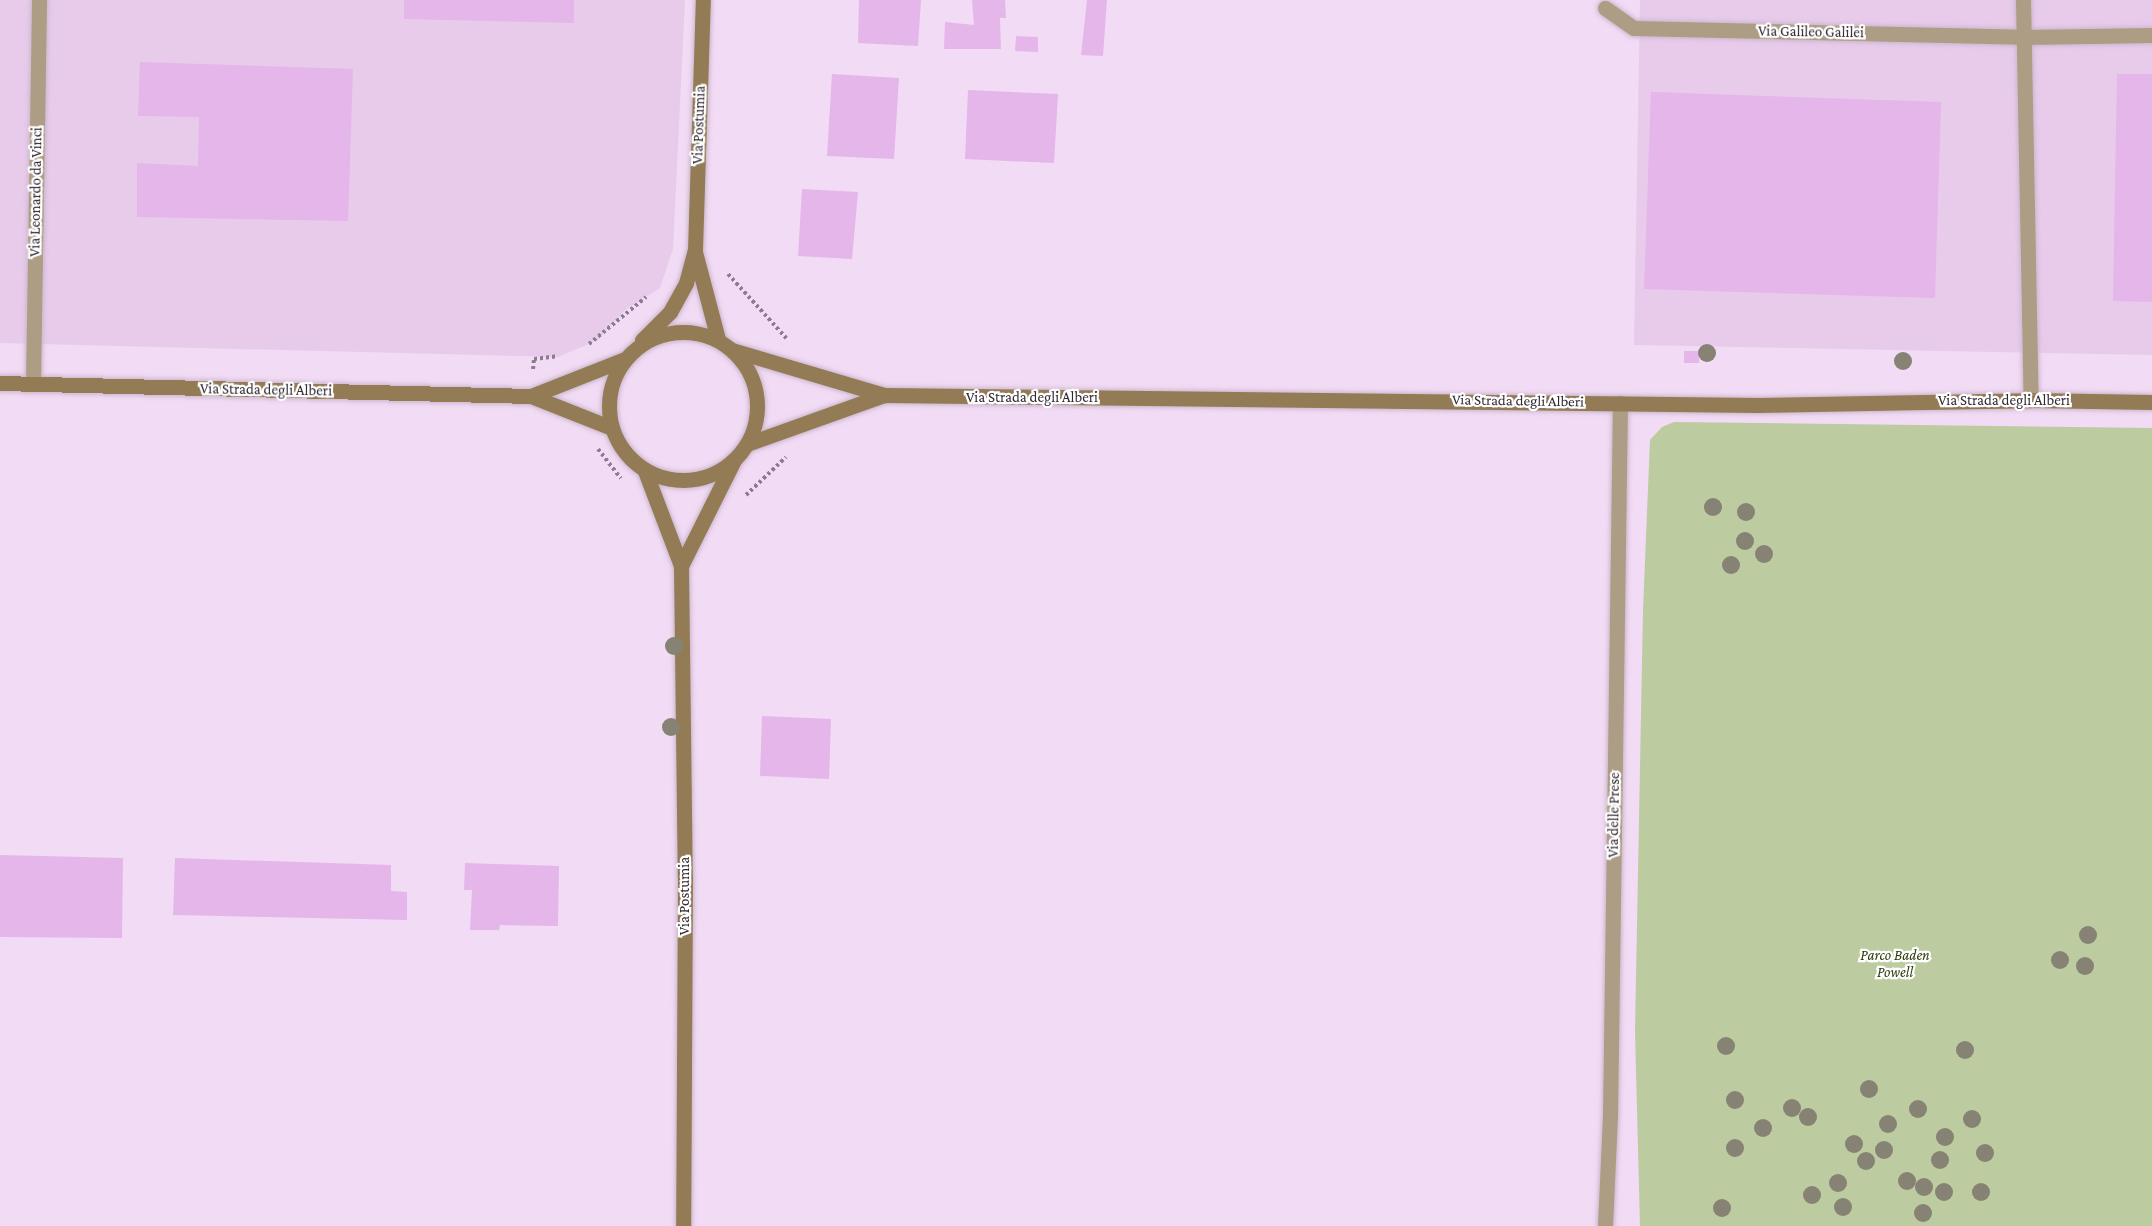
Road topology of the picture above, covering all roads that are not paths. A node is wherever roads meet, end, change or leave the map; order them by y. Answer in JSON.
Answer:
{"nodes":[{"id":1,"x":39,"y":0,"type":"edge"},
{"id":2,"x":703,"y":0,"type":"edge"},
{"id":3,"x":2024,"y":0,"type":"edge"},
{"id":4,"x":1605,"y":8,"type":"dead end"},
{"id":5,"x":2152,"y":35,"type":"edge"},
{"id":6,"x":2022,"y":37,"type":"junction"},
{"id":7,"x":696,"y":257,"type":"junction"},
{"id":8,"x":718,"y":339,"type":"junction"},
{"id":9,"x":638,"y":343,"type":"junction"},
{"id":10,"x":732,"y":350,"type":"junction"},
{"id":11,"x":625,"y":359,"type":"junction"},
{"id":12,"x":0,"y":383,"type":"edge"},
{"id":13,"x":33,"y":384,"type":"junction"},
{"id":14,"x":884,"y":395,"type":"junction"},
{"id":15,"x":531,"y":396,"type":"junction"},
{"id":16,"x":2031,"y":400,"type":"junction"},
{"id":17,"x":2152,"y":402,"type":"edge"},
{"id":18,"x":1620,"y":403,"type":"junction"},
{"id":19,"x":612,"y":428,"type":"junction"},
{"id":20,"x":747,"y":444,"type":"junction"},
{"id":21,"x":733,"y":462,"type":"junction"},
{"id":22,"x":645,"y":471,"type":"junction"},
{"id":23,"x":681,"y":566,"type":"junction"},
{"id":24,"x":683,"y":1226,"type":"edge"},
{"id":25,"x":1605,"y":1226,"type":"edge"}],
"edges":[{"from":1,"to":13,"type":"street","name":"Via Leonardo da Vinci"},
{"from":2,"to":7,"type":"street","name":"Via Postumia"},
{"from":3,"to":6,"type":"street"},
{"from":4,"to":6,"type":"street","name":"Via Galileo Galilei"},
{"from":5,"to":6,"type":"street","name":"Via Galileo Galilei"},
{"from":6,"to":16,"type":"street"},
{"from":7,"to":8,"type":"street","name":"Via Postumia"},
{"from":7,"to":9,"type":"street","name":"Via Postumia"},
{"from":8,"to":9,"type":"street","name":"Via Postumia"},
{"from":8,"to":10,"type":"street","name":"Via Postumia"},
{"from":9,"to":11,"type":"street","name":"Via Postumia"},
{"from":10,"to":14,"type":"street","name":"Via Strada degli Alberi"},
{"from":10,"to":20,"type":"street","name":"Via Postumia"},
{"from":11,"to":15,"type":"street","name":"Via Strada degli Alberi"},
{"from":11,"to":19,"type":"street","name":"Via Postumia"},
{"from":12,"to":13,"type":"street","name":"Via Strada degli Alberi"},
{"from":13,"to":15,"type":"street","name":"Via Strada degli Alberi"},
{"from":14,"to":18,"type":"street","name":"Via Strada degli Alberi"},
{"from":14,"to":20,"type":"street","name":"Via Strada degli Alberi"},
{"from":15,"to":19,"type":"street","name":"Via Strada degli Alberi"},
{"from":16,"to":17,"type":"street","name":"Via Strada degli Alberi"},
{"from":16,"to":18,"type":"street","name":"Via Strada degli Alberi"},
{"from":18,"to":25,"type":"street","name":"Via delle Prese"},
{"from":19,"to":22,"type":"street","name":"Via Postumia"},
{"from":20,"to":21,"type":"street","name":"Via Postumia"},
{"from":21,"to":22,"type":"street","name":"Via Postumia"},
{"from":21,"to":23,"type":"street","name":"Via Postumia"},
{"from":22,"to":23,"type":"street","name":"Via Postumia"},
{"from":23,"to":24,"type":"street","name":"Via Postumia"}]}
